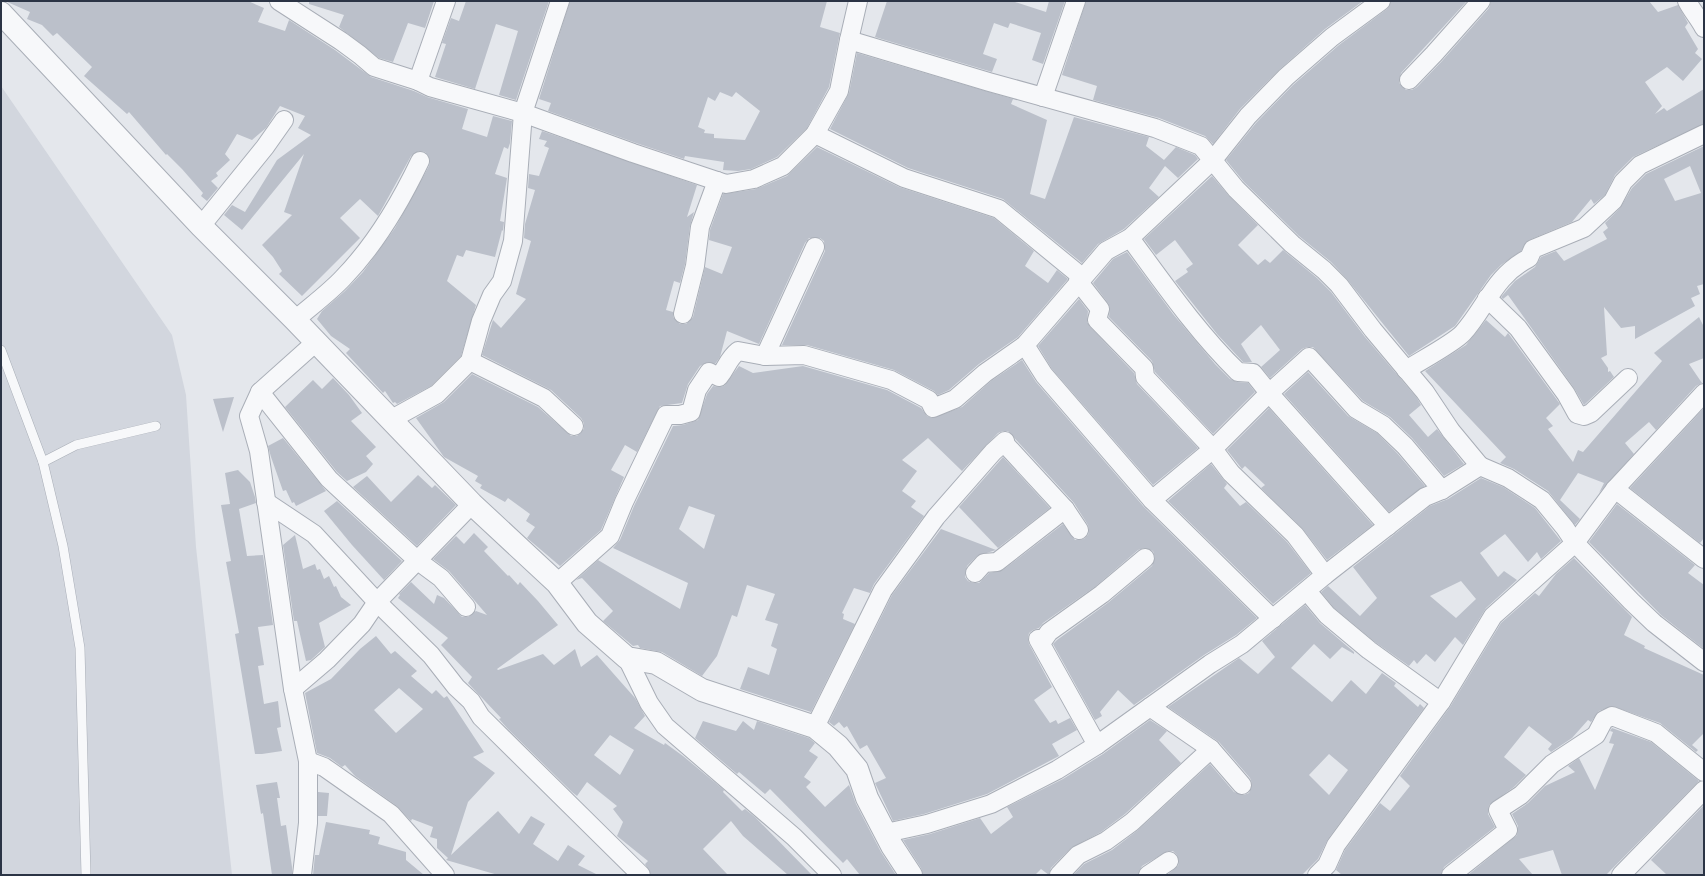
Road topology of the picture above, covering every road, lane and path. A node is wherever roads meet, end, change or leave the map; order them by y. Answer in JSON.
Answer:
{"nodes":[{"id":1,"x":279,"y":1,"type":"edge"},
{"id":2,"x":446,"y":1,"type":"edge"},
{"id":3,"x":560,"y":1,"type":"edge"},
{"id":4,"x":858,"y":1,"type":"edge"},
{"id":5,"x":1076,"y":1,"type":"edge"},
{"id":6,"x":1381,"y":1,"type":"edge"},
{"id":7,"x":1481,"y":1,"type":"edge"},
{"id":8,"x":1687,"y":1,"type":"edge"},
{"id":9,"x":1,"y":13,"type":"edge"},
{"id":10,"x":1704,"y":28,"type":"edge"},
{"id":11,"x":849,"y":40,"type":"junction"},
{"id":12,"x":1408,"y":80,"type":"dead end"},
{"id":13,"x":418,"y":81,"type":"junction"},
{"id":14,"x":1043,"y":97,"type":"junction"},
{"id":15,"x":523,"y":113,"type":"junction"},
{"id":16,"x":284,"y":120,"type":"dead end"},
{"id":17,"x":815,"y":134,"type":"junction"},
{"id":18,"x":1704,"y":134,"type":"edge"},
{"id":19,"x":1213,"y":160,"type":"junction"},
{"id":20,"x":420,"y":161,"type":"dead end"},
{"id":21,"x":717,"y":181,"type":"junction"},
{"id":22,"x":201,"y":226,"type":"junction"},
{"id":23,"x":1130,"y":238,"type":"junction"},
{"id":24,"x":815,"y":247,"type":"dead end"},
{"id":25,"x":1080,"y":279,"type":"junction"},
{"id":26,"x":1487,"y":298,"type":"junction"},
{"id":27,"x":683,"y":314,"type":"dead end"},
{"id":28,"x":295,"y":320,"type":"junction"},
{"id":29,"x":316,"y":342,"type":"junction"},
{"id":30,"x":1025,"y":345,"type":"junction"},
{"id":31,"x":1,"y":350,"type":"edge"},
{"id":32,"x":765,"y":356,"type":"junction"},
{"id":33,"x":470,"y":361,"type":"junction"},
{"id":34,"x":1406,"y":370,"type":"junction"},
{"id":35,"x":1628,"y":378,"type":"dead end"},
{"id":36,"x":260,"y":392,"type":"junction"},
{"id":37,"x":1269,"y":393,"type":"junction"},
{"id":38,"x":1701,"y":401,"type":"edge"},
{"id":39,"x":390,"y":420,"type":"junction"},
{"id":40,"x":156,"y":426,"type":"dead end"},
{"id":41,"x":574,"y":426,"type":"dead end"},
{"id":42,"x":1213,"y":449,"type":"junction"},
{"id":43,"x":43,"y":462,"type":"junction"},
{"id":44,"x":1480,"y":466,"type":"junction"},
{"id":45,"x":1615,"y":489,"type":"junction"},
{"id":46,"x":1442,"y":490,"type":"junction"},
{"id":47,"x":1152,"y":500,"type":"junction"},
{"id":48,"x":266,"y":502,"type":"junction"},
{"id":49,"x":472,"y":504,"type":"junction"},
{"id":50,"x":1065,"y":509,"type":"junction"},
{"id":51,"x":1388,"y":526,"type":"junction"},
{"id":52,"x":1079,"y":530,"type":"dead end"},
{"id":53,"x":1575,"y":543,"type":"junction"},
{"id":54,"x":1145,"y":558,"type":"dead end"},
{"id":55,"x":1704,"y":560,"type":"edge"},
{"id":56,"x":418,"y":561,"type":"junction"},
{"id":57,"x":975,"y":573,"type":"dead end"},
{"id":58,"x":1325,"y":575,"type":"junction"},
{"id":59,"x":557,"y":583,"type":"junction"},
{"id":60,"x":1307,"y":591,"type":"junction"},
{"id":61,"x":377,"y":602,"type":"junction"},
{"id":62,"x":466,"y":607,"type":"dead end"},
{"id":63,"x":1273,"y":619,"type":"junction"},
{"id":64,"x":627,"y":658,"type":"junction"},
{"id":65,"x":1704,"y":662,"type":"edge"},
{"id":66,"x":293,"y":689,"type":"junction"},
{"id":67,"x":1441,"y":702,"type":"junction"},
{"id":68,"x":1150,"y":707,"type":"junction"},
{"id":69,"x":815,"y":727,"type":"junction"},
{"id":70,"x":1097,"y":745,"type":"junction"},
{"id":71,"x":1211,"y":749,"type":"junction"},
{"id":72,"x":308,"y":761,"type":"junction"},
{"id":73,"x":1704,"y":772,"type":"edge"},
{"id":74,"x":1242,"y":785,"type":"dead end"},
{"id":75,"x":1704,"y":790,"type":"edge"},
{"id":76,"x":886,"y":832,"type":"junction"},
{"id":77,"x":1169,"y":862,"type":"dead end"},
{"id":78,"x":1327,"y":872,"type":"edge"},
{"id":79,"x":86,"y":875,"type":"edge"},
{"id":80,"x":302,"y":875,"type":"edge"},
{"id":81,"x":445,"y":875,"type":"edge"},
{"id":82,"x":641,"y":875,"type":"edge"},
{"id":83,"x":832,"y":875,"type":"edge"},
{"id":84,"x":911,"y":875,"type":"edge"},
{"id":85,"x":1058,"y":875,"type":"edge"},
{"id":86,"x":1148,"y":875,"type":"edge"},
{"id":87,"x":1451,"y":875,"type":"edge"},
{"id":88,"x":1621,"y":875,"type":"edge"}],
"edges":[{"from":1,"to":13,"type":"street"},
{"from":2,"to":13,"type":"street"},
{"from":3,"to":15,"type":"street"},
{"from":4,"to":11,"type":"street"},
{"from":5,"to":14,"type":"street"},
{"from":6,"to":19,"type":"street"},
{"from":7,"to":12,"type":"street"},
{"from":8,"to":10,"type":"street"},
{"from":9,"to":22,"type":"street"},
{"from":11,"to":14,"type":"street"},
{"from":11,"to":17,"type":"street"},
{"from":13,"to":15,"type":"street"},
{"from":14,"to":19,"type":"street"},
{"from":15,"to":21,"type":"street"},
{"from":15,"to":33,"type":"street"},
{"from":16,"to":22,"type":"street"},
{"from":17,"to":21,"type":"street"},
{"from":17,"to":25,"type":"street"},
{"from":18,"to":26,"type":"street"},
{"from":19,"to":23,"type":"street"},
{"from":19,"to":34,"type":"street"},
{"from":20,"to":28,"type":"street"},
{"from":21,"to":27,"type":"street"},
{"from":22,"to":28,"type":"street"},
{"from":23,"to":25,"type":"street"},
{"from":23,"to":37,"type":"street"},
{"from":24,"to":32,"type":"street"},
{"from":25,"to":30,"type":"street"},
{"from":25,"to":42,"type":"street"},
{"from":26,"to":34,"type":"street"},
{"from":26,"to":35,"type":"street"},
{"from":28,"to":29,"type":"street"},
{"from":29,"to":36,"type":"street"},
{"from":29,"to":39,"type":"street"},
{"from":30,"to":32,"type":"street"},
{"from":30,"to":47,"type":"street"},
{"from":31,"to":43,"type":"lane"},
{"from":32,"to":59,"type":"street"},
{"from":33,"to":39,"type":"street"},
{"from":33,"to":41,"type":"street"},
{"from":34,"to":44,"type":"street"},
{"from":36,"to":48,"type":"street"},
{"from":36,"to":56,"type":"street"},
{"from":37,"to":42,"type":"street"},
{"from":37,"to":46,"type":"street"},
{"from":37,"to":51,"type":"street"},
{"from":38,"to":45,"type":"street"},
{"from":39,"to":49,"type":"street"},
{"from":40,"to":43,"type":"lane"},
{"from":42,"to":47,"type":"street"},
{"from":42,"to":58,"type":"street"},
{"from":43,"to":79,"type":"lane"},
{"from":44,"to":46,"type":"street"},
{"from":44,"to":53,"type":"street"},
{"from":45,"to":53,"type":"street"},
{"from":45,"to":55,"type":"street"},
{"from":46,"to":51,"type":"street"},
{"from":47,"to":63,"type":"street"},
{"from":48,"to":61,"type":"street"},
{"from":48,"to":66,"type":"street"},
{"from":49,"to":56,"type":"street"},
{"from":49,"to":59,"type":"street"},
{"from":50,"to":52,"type":"street"},
{"from":50,"to":57,"type":"street"},
{"from":50,"to":69,"type":"street"},
{"from":51,"to":58,"type":"street"},
{"from":53,"to":65,"type":"street"},
{"from":53,"to":67,"type":"street"},
{"from":54,"to":70,"type":"street"},
{"from":56,"to":61,"type":"street"},
{"from":56,"to":62,"type":"street"},
{"from":58,"to":60,"type":"street"},
{"from":59,"to":64,"type":"street"},
{"from":60,"to":63,"type":"street"},
{"from":60,"to":67,"type":"street"},
{"from":61,"to":66,"type":"street"},
{"from":61,"to":82,"type":"street"},
{"from":63,"to":68,"type":"street"},
{"from":64,"to":69,"type":"street"},
{"from":64,"to":83,"type":"street"},
{"from":66,"to":72,"type":"street"},
{"from":67,"to":78,"type":"street"},
{"from":68,"to":70,"type":"street"},
{"from":68,"to":71,"type":"street"},
{"from":69,"to":76,"type":"street"},
{"from":70,"to":76,"type":"street"},
{"from":71,"to":74,"type":"street"},
{"from":71,"to":85,"type":"street"},
{"from":72,"to":80,"type":"street"},
{"from":72,"to":81,"type":"street"},
{"from":73,"to":87,"type":"street"},
{"from":75,"to":88,"type":"street"},
{"from":76,"to":84,"type":"street"},
{"from":77,"to":86,"type":"street"}]}
